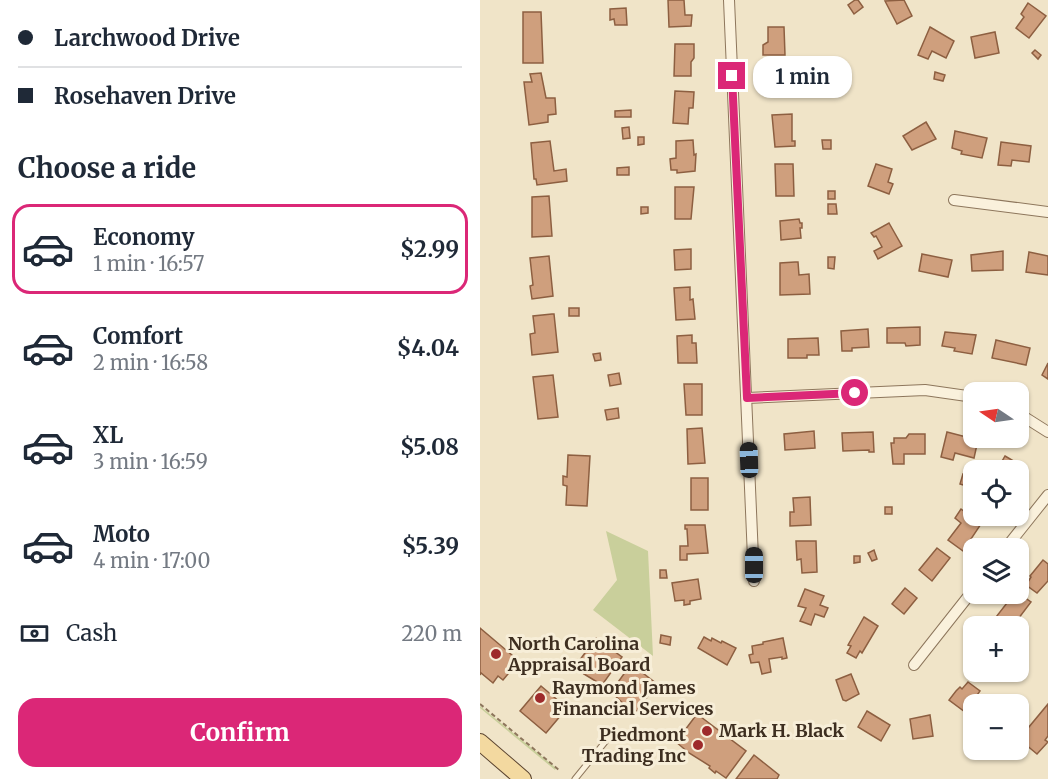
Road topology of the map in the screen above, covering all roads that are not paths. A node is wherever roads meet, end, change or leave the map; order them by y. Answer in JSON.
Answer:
{"nodes":[{"id":1,"x":729,"y":0,"type":"edge"},
{"id":2,"x":954,"y":200,"type":"dead end"},
{"id":3,"x":1048,"y":213,"type":"edge"},
{"id":4,"x":963,"y":395,"type":"edge"},
{"id":5,"x":747,"y":398,"type":"junction"},
{"id":6,"x":1029,"y":421,"type":"edge"},
{"id":7,"x":1048,"y":432,"type":"edge"},
{"id":8,"x":1048,"y":495,"type":"edge"},
{"id":9,"x":1014,"y":538,"type":"edge"},
{"id":10,"x":754,"y":581,"type":"dead end"},
{"id":11,"x":963,"y":603,"type":"edge"},
{"id":12,"x":914,"y":665,"type":"dead end"},
{"id":13,"x":614,"y":731,"type":"dead end"},
{"id":14,"x":480,"y":742,"type":"edge"},
{"id":15,"x":523,"y":779,"type":"edge"},
{"id":16,"x":575,"y":779,"type":"edge"}],
"edges":[{"from":1,"to":5,"type":"street"},
{"from":2,"to":3,"type":"street"},
{"from":4,"to":5,"type":"street"},
{"from":5,"to":10,"type":"street"},
{"from":6,"to":7,"type":"street"},
{"from":8,"to":9,"type":"street"},
{"from":11,"to":12,"type":"street"},
{"from":13,"to":16,"type":"lane"},
{"from":14,"to":15,"type":"main road"}]}
